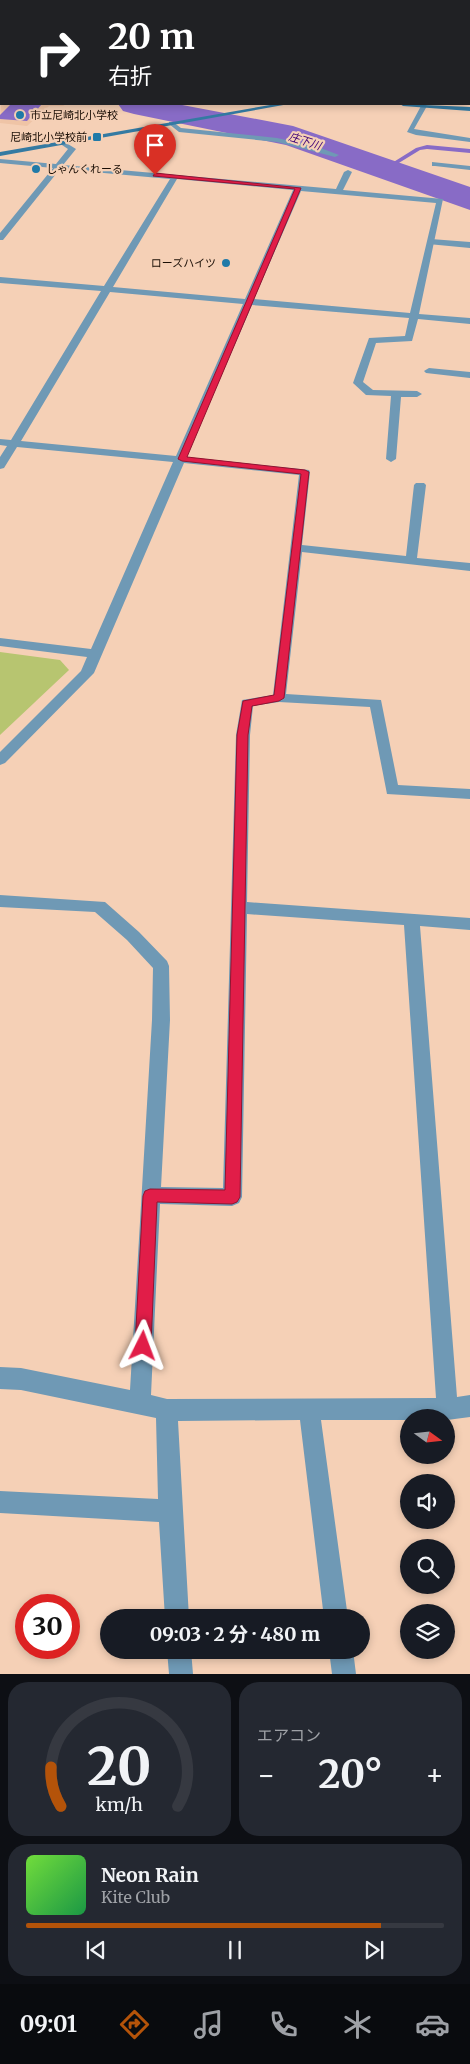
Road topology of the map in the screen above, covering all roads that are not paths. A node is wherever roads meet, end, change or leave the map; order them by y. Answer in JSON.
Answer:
{"nodes":[{"id":1,"x":280,"y":105,"type":"edge"},
{"id":2,"x":414,"y":105,"type":"edge"},
{"id":3,"x":424,"y":106,"type":"junction"},
{"id":4,"x":470,"y":110,"type":"edge"},
{"id":5,"x":175,"y":123,"type":"junction"},
{"id":6,"x":470,"y":140,"type":"edge"},
{"id":7,"x":63,"y":143,"type":"junction"},
{"id":8,"x":0,"y":154,"type":"edge"},
{"id":9,"x":335,"y":155,"type":"dead end"},
{"id":10,"x":0,"y":161,"type":"edge"},
{"id":11,"x":435,"y":164,"type":"dead end"},
{"id":12,"x":59,"y":166,"type":"junction"},
{"id":13,"x":470,"y":168,"type":"edge"},
{"id":14,"x":348,"y":172,"type":"dead end"},
{"id":15,"x":175,"y":177,"type":"junction"},
{"id":16,"x":298,"y":188,"type":"junction"},
{"id":17,"x":338,"y":192,"type":"junction"},
{"id":18,"x":0,"y":238,"type":"edge"},
{"id":19,"x":431,"y":242,"type":"junction"},
{"id":20,"x":470,"y":246,"type":"edge"},
{"id":21,"x":0,"y":280,"type":"edge"},
{"id":22,"x":108,"y":289,"type":"junction"},
{"id":23,"x":250,"y":301,"type":"junction"},
{"id":24,"x":416,"y":315,"type":"junction"},
{"id":25,"x":470,"y":321,"type":"edge"},
{"id":26,"x":429,"y":371,"type":"dead end"},
{"id":27,"x":470,"y":375,"type":"edge"},
{"id":28,"x":396,"y":394,"type":"junction"},
{"id":29,"x":417,"y":394,"type":"dead end"},
{"id":30,"x":0,"y":442,"type":"edge"},
{"id":31,"x":13,"y":444,"type":"junction"},
{"id":32,"x":182,"y":459,"type":"junction"},
{"id":33,"x":390,"y":459,"type":"dead end"},
{"id":34,"x":0,"y":466,"type":"edge"},
{"id":35,"x":420,"y":485,"type":"dead end"},
{"id":36,"x":296,"y":548,"type":"junction"},
{"id":37,"x":411,"y":561,"type":"junction"},
{"id":38,"x":470,"y":567,"type":"edge"},
{"id":39,"x":0,"y":642,"type":"edge"},
{"id":40,"x":95,"y":654,"type":"junction"},
{"id":41,"x":279,"y":698,"type":"junction"},
{"id":42,"x":0,"y":760,"type":"edge"},
{"id":43,"x":470,"y":794,"type":"edge"},
{"id":44,"x":0,"y":901,"type":"edge"},
{"id":45,"x":239,"y":907,"type":"junction"},
{"id":46,"x":412,"y":920,"type":"junction"},
{"id":47,"x":470,"y":924,"type":"edge"},
{"id":48,"x":150,"y":1196,"type":"junction"},
{"id":49,"x":0,"y":1378,"type":"edge"},
{"id":50,"x":140,"y":1403,"type":"junction"},
{"id":51,"x":470,"y":1406,"type":"edge"},
{"id":52,"x":309,"y":1409,"type":"junction"},
{"id":53,"x":400,"y":1409,"type":"edge"},
{"id":54,"x":448,"y":1409,"type":"joint"},
{"id":55,"x":167,"y":1410,"type":"junction"},
{"id":56,"x":0,"y":1502,"type":"edge"},
{"id":57,"x":170,"y":1512,"type":"junction"},
{"id":58,"x":176,"y":1609,"type":"edge"},
{"id":59,"x":335,"y":1609,"type":"edge"},
{"id":60,"x":180,"y":1659,"type":"edge"},
{"id":61,"x":342,"y":1659,"type":"edge"},
{"id":62,"x":181,"y":1674,"type":"edge"},
{"id":63,"x":344,"y":1674,"type":"edge"}],
"edges":[{"from":1,"to":5,"type":"street"},
{"from":2,"to":3,"type":"street"},
{"from":3,"to":4,"type":"street"},
{"from":3,"to":6,"type":"street"},
{"from":5,"to":7,"type":"street"},
{"from":5,"to":9,"type":"street"},
{"from":7,"to":8,"type":"street"},
{"from":7,"to":12,"type":"street"},
{"from":10,"to":12,"type":"street"},
{"from":11,"to":13,"type":"street"},
{"from":12,"to":15,"type":"street"},
{"from":12,"to":18,"type":"street"},
{"from":14,"to":17,"type":"street"},
{"from":15,"to":16,"type":"street"},
{"from":15,"to":22,"type":"street"},
{"from":16,"to":17,"type":"street"},
{"from":16,"to":23,"type":"street"},
{"from":17,"to":19,"type":"street"},
{"from":19,"to":20,"type":"street"},
{"from":19,"to":24,"type":"street"},
{"from":21,"to":22,"type":"street"},
{"from":22,"to":23,"type":"street"},
{"from":22,"to":31,"type":"street"},
{"from":23,"to":24,"type":"street"},
{"from":23,"to":32,"type":"street"},
{"from":24,"to":25,"type":"street"},
{"from":24,"to":28,"type":"street"},
{"from":26,"to":27,"type":"street"},
{"from":28,"to":29,"type":"street"},
{"from":28,"to":33,"type":"street"},
{"from":30,"to":31,"type":"street"},
{"from":31,"to":32,"type":"street"},
{"from":31,"to":34,"type":"street"},
{"from":32,"to":36,"type":"street"},
{"from":32,"to":40,"type":"street"},
{"from":35,"to":37,"type":"street"},
{"from":36,"to":37,"type":"street"},
{"from":36,"to":41,"type":"street"},
{"from":37,"to":38,"type":"street"},
{"from":39,"to":40,"type":"street"},
{"from":40,"to":42,"type":"street"},
{"from":41,"to":43,"type":"street"},
{"from":41,"to":45,"type":"street"},
{"from":44,"to":48,"type":"street"},
{"from":45,"to":46,"type":"street"},
{"from":45,"to":48,"type":"street"},
{"from":46,"to":47,"type":"street"},
{"from":46,"to":54,"type":"street"},
{"from":48,"to":50,"type":"street"},
{"from":49,"to":50,"type":"street"},
{"from":50,"to":55,"type":"street"},
{"from":51,"to":54,"type":"street"},
{"from":52,"to":53,"type":"street"},
{"from":52,"to":55,"type":"street"},
{"from":52,"to":59,"type":"street"},
{"from":55,"to":57,"type":"street"},
{"from":56,"to":57,"type":"street"},
{"from":57,"to":58,"type":"street"},
{"from":60,"to":62,"type":"street"},
{"from":61,"to":63,"type":"street"}]}
